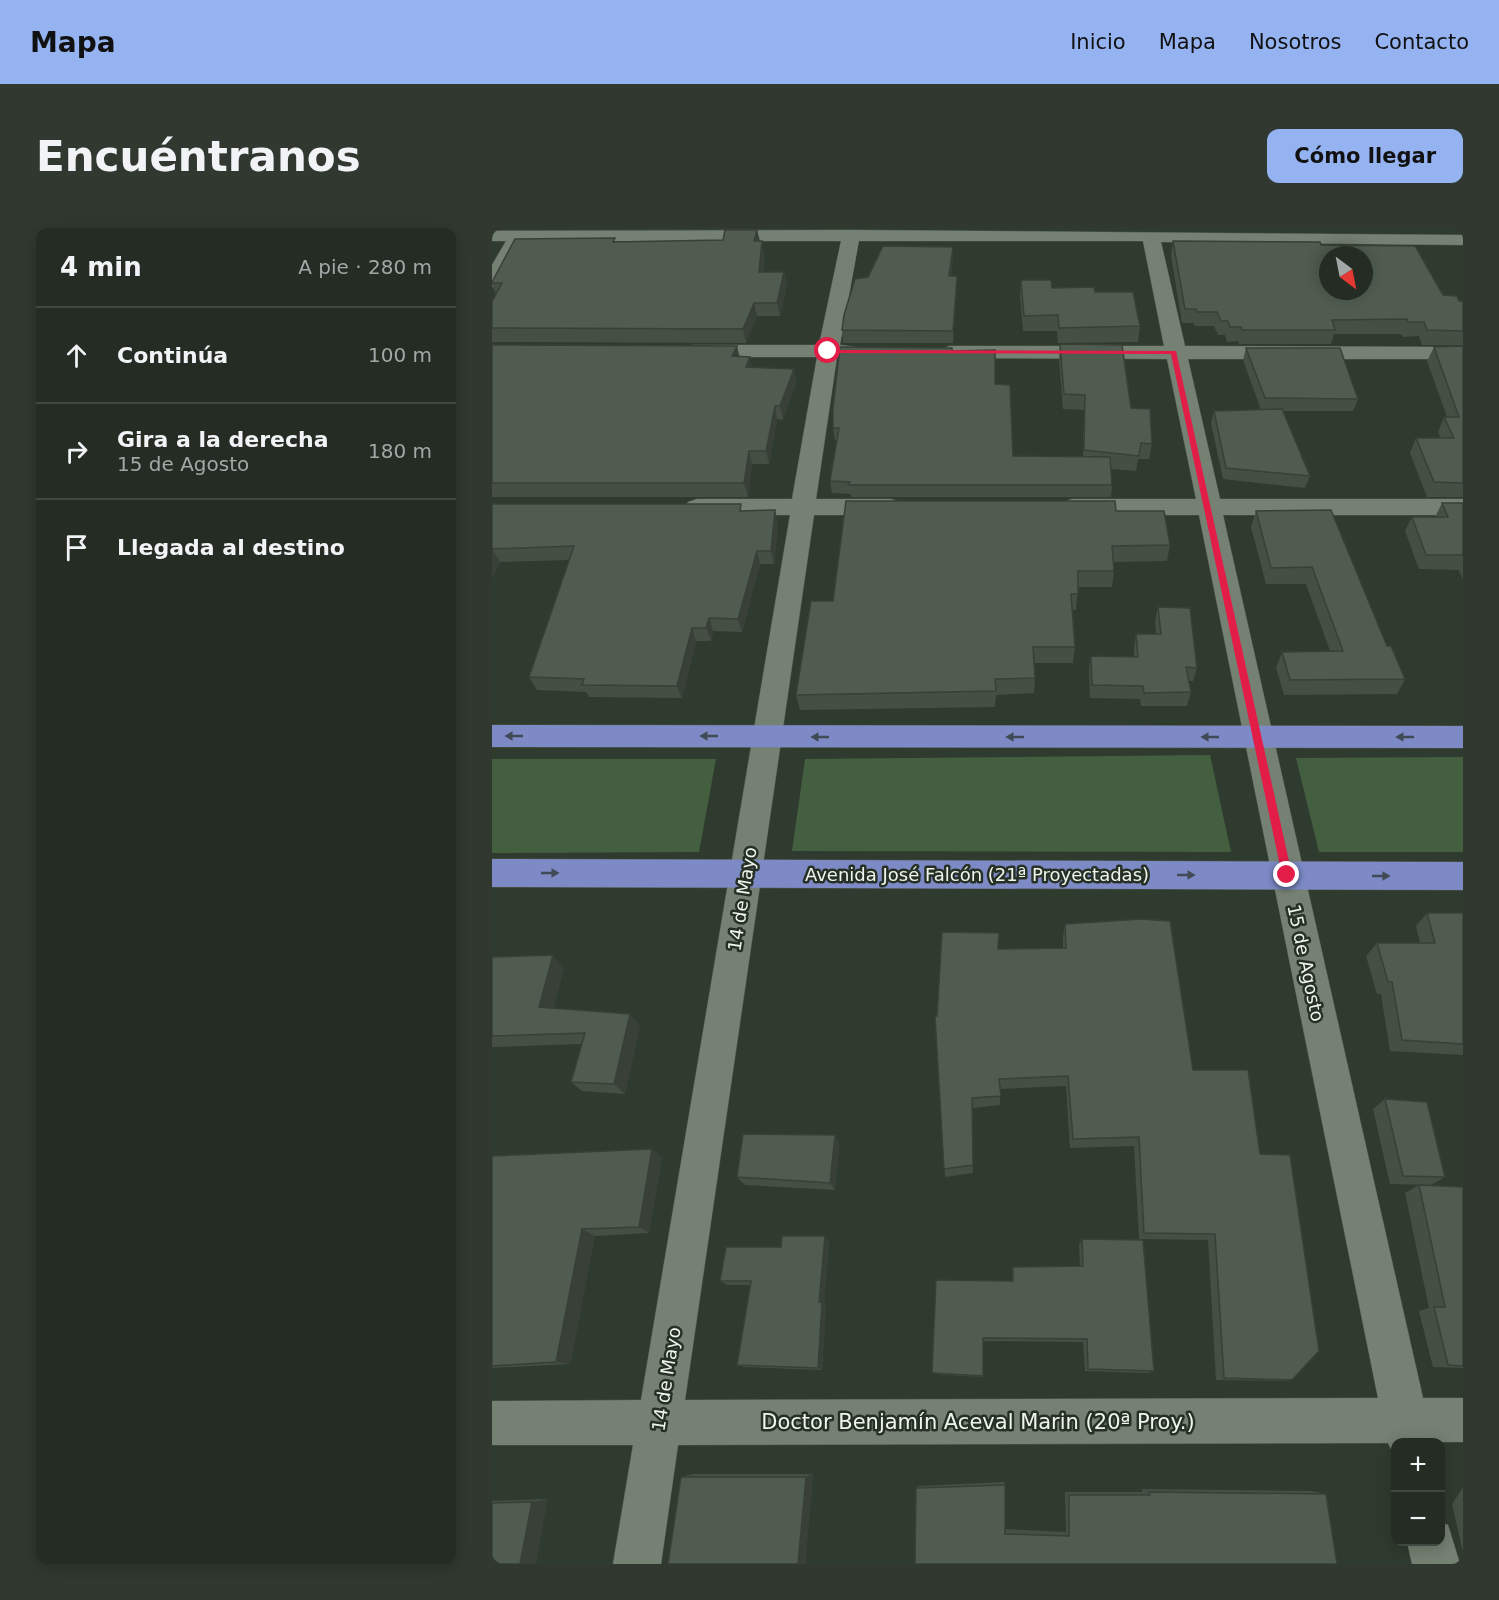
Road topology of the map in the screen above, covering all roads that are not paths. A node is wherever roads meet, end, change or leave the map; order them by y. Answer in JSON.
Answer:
{"nodes":[{"id":1,"x":683,"y":232,"type":"edge"},
{"id":2,"x":851,"y":235,"type":"junction"},
{"id":3,"x":492,"y":236,"type":"edge"},
{"id":4,"x":518,"y":236,"type":"junction"},
{"id":5,"x":1151,"y":236,"type":"junction"},
{"id":6,"x":1463,"y":240,"type":"edge"},
{"id":7,"x":492,"y":281,"type":"edge"},
{"id":8,"x":678,"y":351,"type":"edge"},
{"id":9,"x":828,"y":351,"type":"junction"},
{"id":10,"x":864,"y":351,"type":"edge"},
{"id":11,"x":936,"y":351,"type":"edge"},
{"id":12,"x":1174,"y":352,"type":"junction"},
{"id":13,"x":1463,"y":353,"type":"edge"},
{"id":14,"x":671,"y":507,"type":"edge"},
{"id":15,"x":803,"y":507,"type":"junction"},
{"id":16,"x":910,"y":507,"type":"edge"},
{"id":17,"x":1053,"y":507,"type":"edge"},
{"id":18,"x":1208,"y":507,"type":"junction"},
{"id":19,"x":1463,"y":507,"type":"edge"},
{"id":20,"x":492,"y":736,"type":"edge"},
{"id":21,"x":767,"y":736,"type":"junction"},
{"id":22,"x":1257,"y":737,"type":"junction"},
{"id":23,"x":1463,"y":737,"type":"edge"},
{"id":24,"x":492,"y":873,"type":"edge"},
{"id":25,"x":746,"y":874,"type":"junction"},
{"id":26,"x":1287,"y":875,"type":"junction"},
{"id":27,"x":1463,"y":876,"type":"edge"},
{"id":28,"x":1463,"y":1420,"type":"edge"},
{"id":29,"x":492,"y":1423,"type":"edge"},
{"id":30,"x":660,"y":1423,"type":"junction"},
{"id":31,"x":1407,"y":1431,"type":"edge"},
{"id":32,"x":1432,"y":1546,"type":"edge"},
{"id":33,"x":637,"y":1564,"type":"edge"},
{"id":34,"x":1436,"y":1564,"type":"edge"}],
"edges":[{"from":1,"to":2,"type":"street"},
{"from":1,"to":4,"type":"street"},
{"from":2,"to":5,"type":"street"},
{"from":2,"to":9,"type":"street","name":"14 de Mayo"},
{"from":3,"to":4,"type":"street"},
{"from":4,"to":7,"type":"street"},
{"from":5,"to":6,"type":"street"},
{"from":5,"to":12,"type":"street","name":"15 de Agosto"},
{"from":8,"to":9,"type":"street"},
{"from":9,"to":10,"type":"street"},
{"from":9,"to":15,"type":"street","name":"14 de Mayo"},
{"from":11,"to":12,"type":"street"},
{"from":12,"to":13,"type":"street"},
{"from":12,"to":18,"type":"street","name":"15 de Agosto"},
{"from":14,"to":15,"type":"street"},
{"from":15,"to":16,"type":"street"},
{"from":15,"to":21,"type":"street","name":"14 de Mayo"},
{"from":17,"to":18,"type":"street"},
{"from":18,"to":19,"type":"street"},
{"from":18,"to":22,"type":"street","name":"15 de Agosto"},
{"from":21,"to":20,"type":"main road","one_way":true},
{"from":22,"to":21,"type":"main road","one_way":true},
{"from":21,"to":25,"type":"street","name":"14 de Mayo"},
{"from":23,"to":22,"type":"main road","one_way":true},
{"from":22,"to":26,"type":"street","name":"15 de Agosto"},
{"from":24,"to":25,"type":"main road","name":"Avenida José Falcón (21ª Proyectadas)","one_way":true},
{"from":25,"to":26,"type":"main road","name":"Avenida José Falcón (21ª Proyectadas)","one_way":true},
{"from":25,"to":30,"type":"street","name":"14 de Mayo"},
{"from":26,"to":27,"type":"main road","name":"Avenida José Falcón (21ª Proyectadas)","one_way":true},
{"from":26,"to":31,"type":"street","name":"15 de Agosto"},
{"from":28,"to":31,"type":"street","name":"Doctor Benjamín Aceval Marin (20ª Proy.)"},
{"from":29,"to":30,"type":"street","name":"Doctor Benjamín Aceval Marin (20ª Proy.)"},
{"from":30,"to":31,"type":"street","name":"Doctor Benjamín Aceval Marin (20ª Proy.)"},
{"from":30,"to":33,"type":"street","name":"14 de Mayo"},
{"from":32,"to":34,"type":"street"}]}
